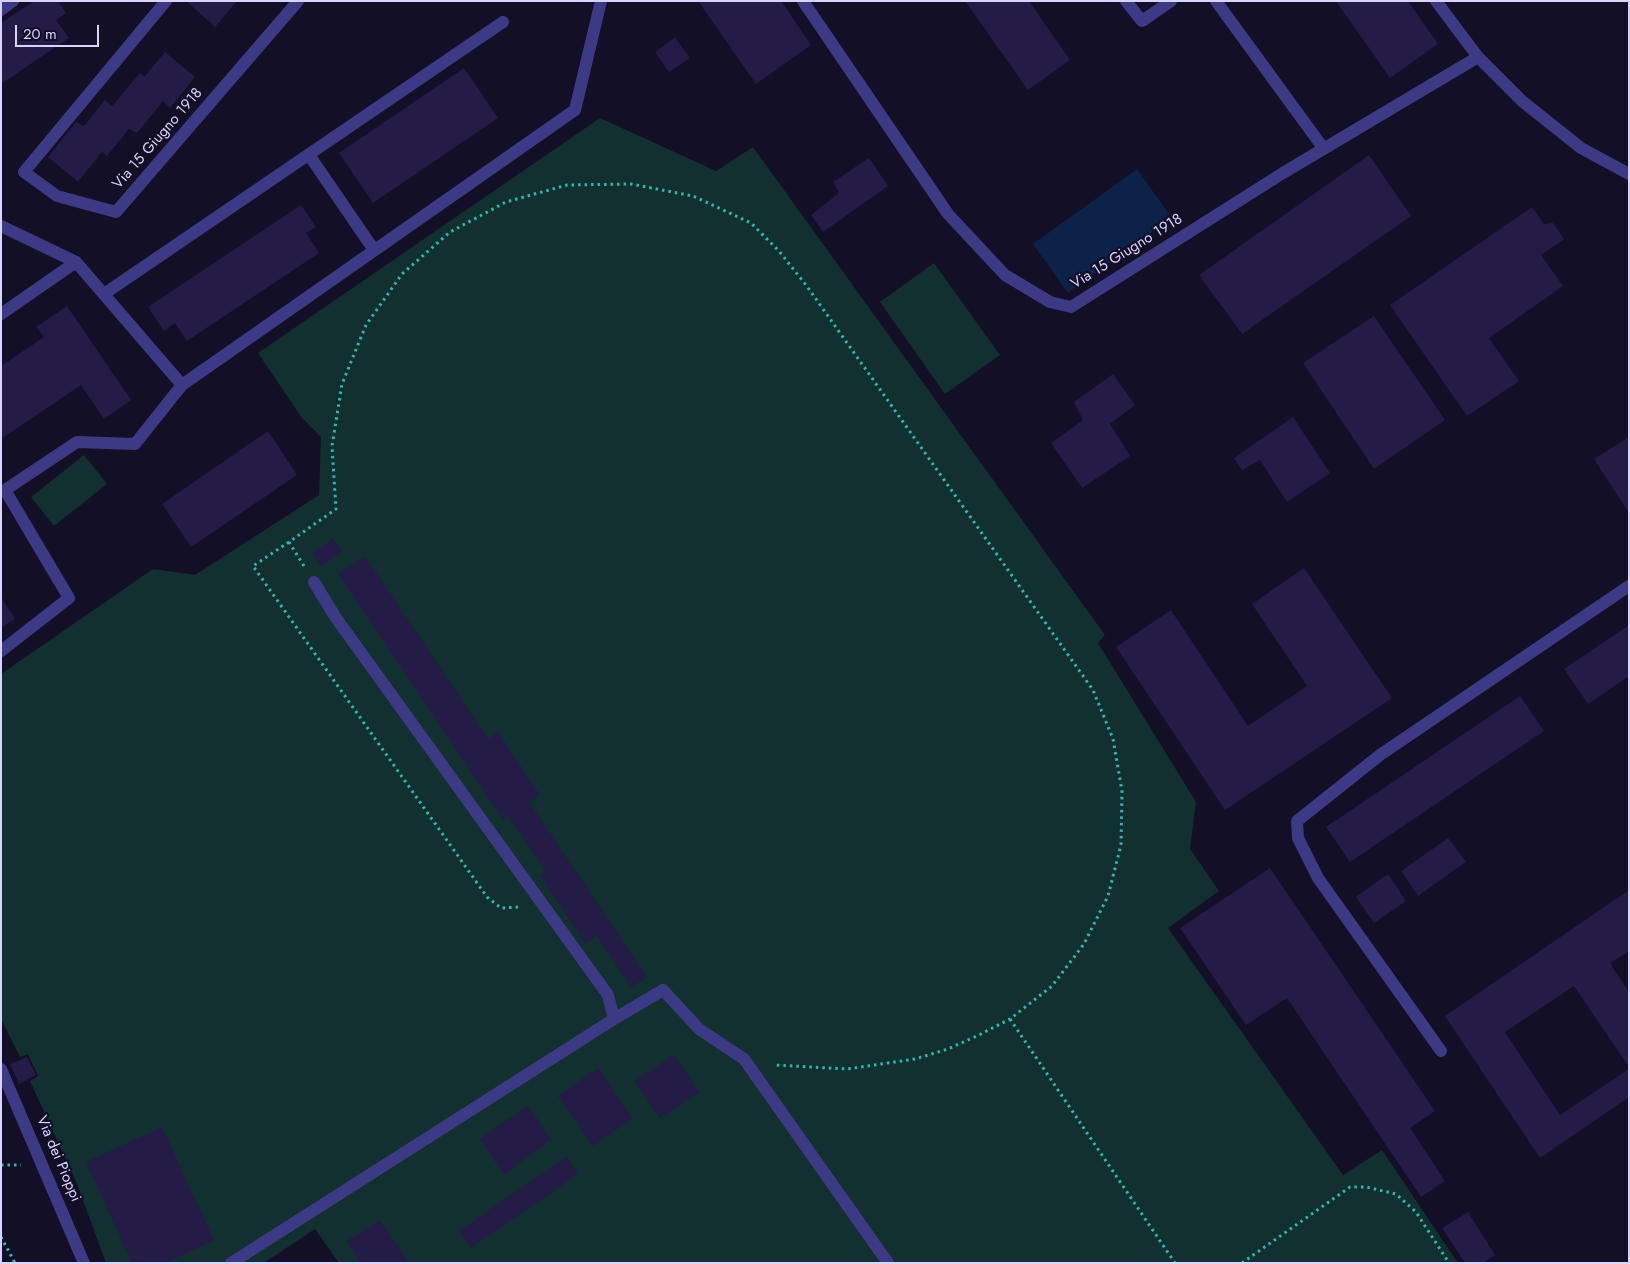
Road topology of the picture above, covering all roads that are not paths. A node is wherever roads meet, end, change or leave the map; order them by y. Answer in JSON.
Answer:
{"nodes":[{"id":1,"x":13,"y":1,"type":"edge"},
{"id":2,"x":166,"y":1,"type":"edge"},
{"id":3,"x":298,"y":1,"type":"edge"},
{"id":4,"x":600,"y":1,"type":"edge"},
{"id":5,"x":803,"y":1,"type":"edge"},
{"id":6,"x":1126,"y":1,"type":"edge"},
{"id":7,"x":1171,"y":1,"type":"edge"},
{"id":8,"x":1216,"y":1,"type":"edge"},
{"id":9,"x":1436,"y":1,"type":"edge"},
{"id":10,"x":1,"y":10,"type":"edge"},
{"id":11,"x":503,"y":22,"type":"dead end"},
{"id":12,"x":1478,"y":57,"type":"junction"},
{"id":13,"x":1324,"y":149,"type":"junction"},
{"id":14,"x":309,"y":155,"type":"junction"},
{"id":15,"x":1629,"y":174,"type":"edge"},
{"id":16,"x":1,"y":226,"type":"edge"},
{"id":17,"x":374,"y":250,"type":"junction"},
{"id":18,"x":76,"y":262,"type":"junction"},
{"id":19,"x":104,"y":294,"type":"junction"},
{"id":20,"x":1,"y":314,"type":"edge"},
{"id":21,"x":182,"y":384,"type":"junction"},
{"id":22,"x":314,"y":582,"type":"dead end"},
{"id":23,"x":1629,"y":586,"type":"edge"},
{"id":24,"x":1,"y":651,"type":"edge"},
{"id":25,"x":614,"y":1019,"type":"junction"},
{"id":26,"x":1440,"y":1051,"type":"dead end"},
{"id":27,"x":1,"y":1068,"type":"edge"},
{"id":28,"x":84,"y":1263,"type":"edge"},
{"id":29,"x":232,"y":1263,"type":"edge"},
{"id":30,"x":888,"y":1263,"type":"edge"}],
"edges":[{"from":1,"to":10,"type":"street"},
{"from":2,"to":3,"type":"street","name":"Via 15 Giugno 1918"},
{"from":4,"to":17,"type":"street"},
{"from":5,"to":13,"type":"street","name":"Via 15 Giugno 1918"},
{"from":6,"to":7,"type":"street"},
{"from":8,"to":13,"type":"street"},
{"from":9,"to":12,"type":"street"},
{"from":11,"to":14,"type":"street"},
{"from":12,"to":13,"type":"street","name":"Via 15 Giugno 1918"},
{"from":12,"to":15,"type":"street"},
{"from":14,"to":17,"type":"street"},
{"from":14,"to":19,"type":"street"},
{"from":16,"to":18,"type":"street"},
{"from":17,"to":21,"type":"street"},
{"from":18,"to":19,"type":"street"},
{"from":18,"to":20,"type":"street"},
{"from":19,"to":21,"type":"street"},
{"from":21,"to":24,"type":"street"},
{"from":22,"to":25,"type":"street"},
{"from":23,"to":26,"type":"street"},
{"from":25,"to":29,"type":"street"},
{"from":25,"to":30,"type":"street"},
{"from":27,"to":28,"type":"street","name":"Via dei Pioppi"}]}
